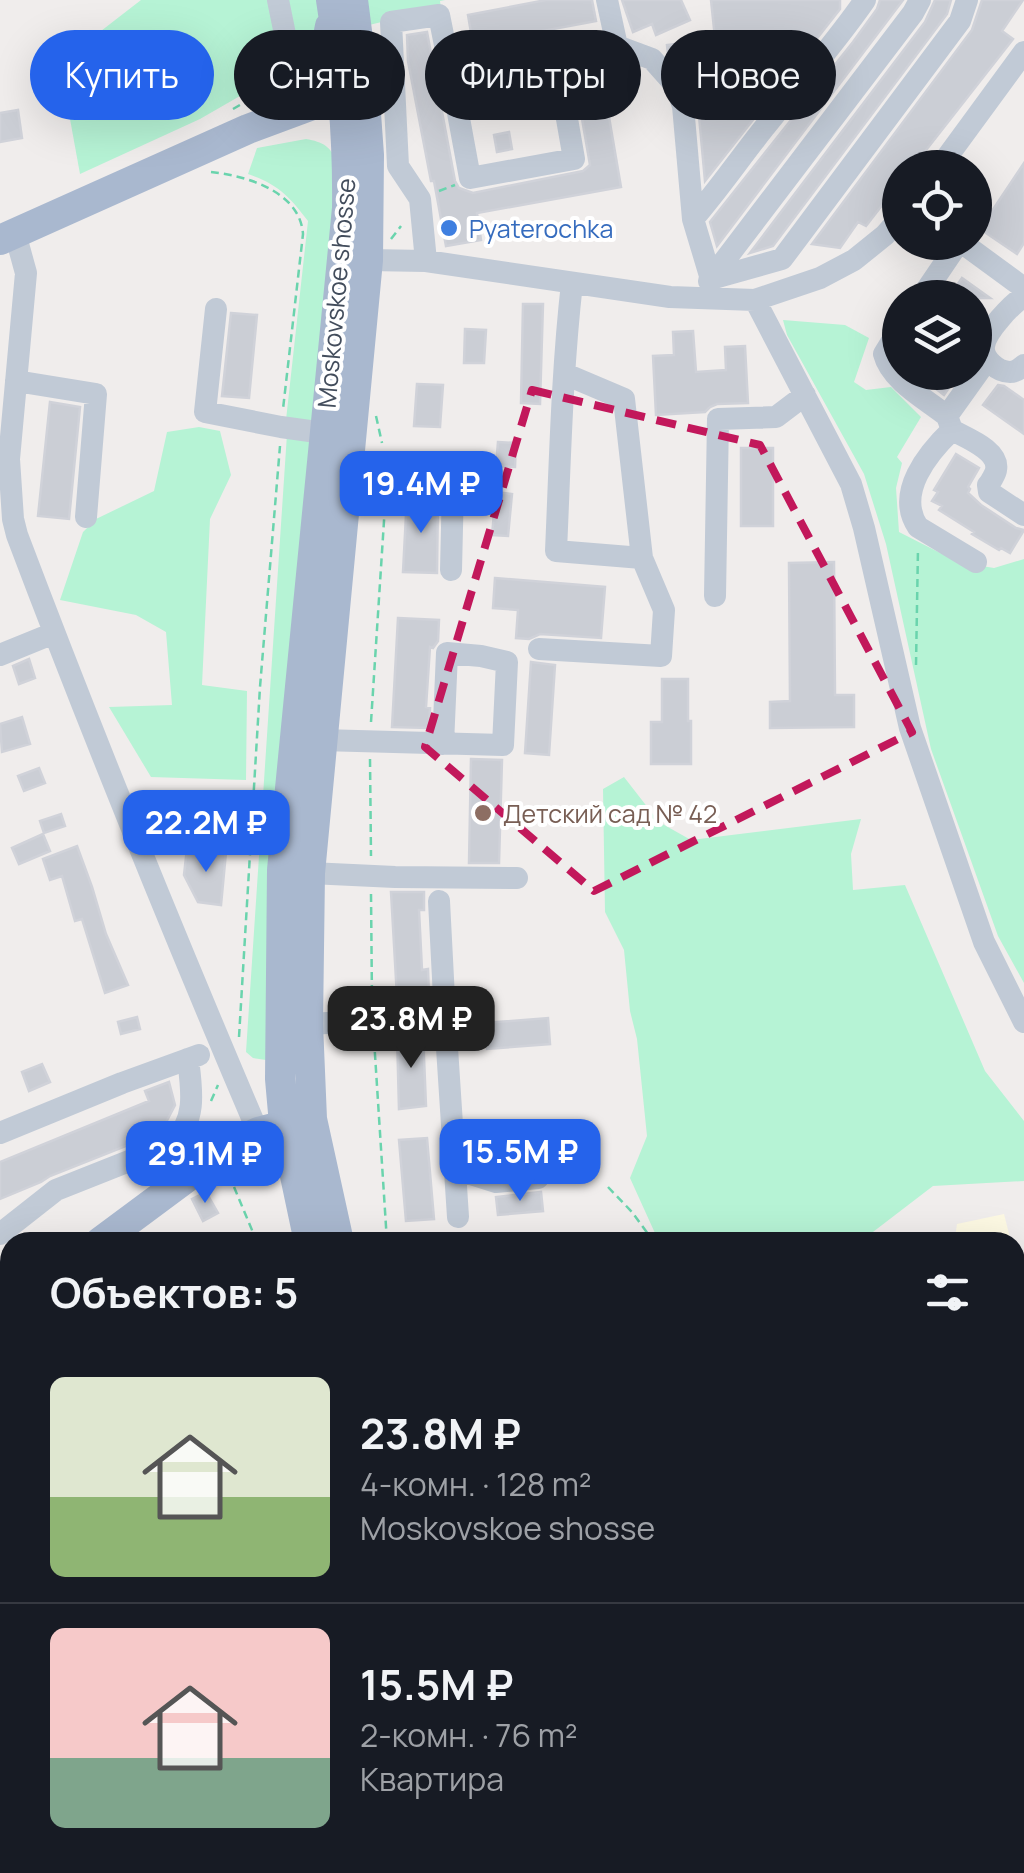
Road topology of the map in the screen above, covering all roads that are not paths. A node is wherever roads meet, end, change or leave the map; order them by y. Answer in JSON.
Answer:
{"nodes":[{"id":1,"x":278,"y":0,"type":"edge"},
{"id":2,"x":607,"y":0,"type":"edge"},
{"id":3,"x":865,"y":0,"type":"edge"},
{"id":4,"x":920,"y":0,"type":"edge"},
{"id":5,"x":967,"y":0,"type":"edge"},
{"id":6,"x":339,"y":4,"type":"edge"},
{"id":7,"x":284,"y":30,"type":"edge"},
{"id":8,"x":331,"y":30,"type":"edge"},
{"id":9,"x":344,"y":30,"type":"edge"},
{"id":10,"x":442,"y":30,"type":"edge"},
{"id":11,"x":614,"y":30,"type":"edge"},
{"id":12,"x":1024,"y":52,"type":"edge"},
{"id":13,"x":641,"y":55,"type":"edge"},
{"id":14,"x":238,"y":120,"type":"joint"},
{"id":15,"x":351,"y":120,"type":"edge"},
{"id":16,"x":361,"y":120,"type":"edge"},
{"id":17,"x":460,"y":120,"type":"edge"},
{"id":18,"x":567,"y":120,"type":"edge"},
{"id":19,"x":952,"y":150,"type":"edge"},
{"id":20,"x":348,"y":156,"type":"junction"},
{"id":21,"x":693,"y":219,"type":"junction"},
{"id":22,"x":7,"y":237,"type":"edge"},
{"id":23,"x":882,"y":237,"type":"edge"},
{"id":24,"x":368,"y":260,"type":"junction"},
{"id":25,"x":985,"y":260,"type":"edge"},
{"id":26,"x":426,"y":261,"type":"junction"},
{"id":27,"x":572,"y":282,"type":"junction"},
{"id":28,"x":1024,"y":288,"type":"edge"},
{"id":29,"x":706,"y":289,"type":"junction"},
{"id":30,"x":1024,"y":296,"type":"edge"},
{"id":31,"x":755,"y":300,"type":"junction"},
{"id":32,"x":216,"y":309,"type":"dead end"},
{"id":33,"x":992,"y":332,"type":"edge"},
{"id":34,"x":992,"y":364,"type":"edge"},
{"id":35,"x":1024,"y":365,"type":"edge"},
{"id":36,"x":564,"y":374,"type":"junction"},
{"id":37,"x":16,"y":381,"type":"junction"},
{"id":38,"x":913,"y":390,"type":"edge"},
{"id":39,"x":969,"y":390,"type":"edge"},
{"id":40,"x":805,"y":396,"type":"junction"},
{"id":41,"x":950,"y":423,"type":"junction"},
{"id":42,"x":324,"y":432,"type":"junction"},
{"id":43,"x":350,"y":460,"type":"junction"},
{"id":44,"x":1024,"y":514,"type":"edge"},
{"id":45,"x":86,"y":517,"type":"dead end"},
{"id":46,"x":8,"y":538,"type":"edge"},
{"id":47,"x":642,"y":558,"type":"junction"},
{"id":48,"x":976,"y":562,"type":"dead end"},
{"id":49,"x":450,"y":570,"type":"dead end"},
{"id":50,"x":715,"y":596,"type":"dead end"},
{"id":51,"x":54,"y":633,"type":"junction"},
{"id":52,"x":538,"y":649,"type":"dead end"},
{"id":53,"x":0,"y":655,"type":"edge"},
{"id":54,"x":321,"y":740,"type":"junction"},
{"id":55,"x":444,"y":744,"type":"junction"},
{"id":56,"x":310,"y":873,"type":"junction"},
{"id":57,"x":517,"y":878,"type":"dead end"},
{"id":58,"x":439,"y":900,"type":"dead end"},
{"id":59,"x":445,"y":1016,"type":"junction"},
{"id":60,"x":1024,"y":1022,"type":"edge"},
{"id":61,"x":308,"y":1024,"type":"junction"},
{"id":62,"x":225,"y":1054,"type":"junction"},
{"id":63,"x":188,"y":1060,"type":"junction"},
{"id":64,"x":285,"y":1125,"type":"junction"},
{"id":65,"x":0,"y":1133,"type":"edge"},
{"id":66,"x":455,"y":1169,"type":"junction"},
{"id":67,"x":538,"y":1178,"type":"road end"},
{"id":68,"x":458,"y":1217,"type":"dead end"},
{"id":69,"x":3,"y":1232,"type":"edge"},
{"id":70,"x":113,"y":1232,"type":"edge"},
{"id":71,"x":307,"y":1232,"type":"edge"},
{"id":72,"x":334,"y":1232,"type":"edge"}],
"edges":[{"from":1,"to":7,"type":"street"},
{"from":2,"to":11,"type":"street"},
{"from":3,"to":21,"type":"street"},
{"from":4,"to":29,"type":"street"},
{"from":5,"to":29,"type":"street"},
{"from":6,"to":8,"type":"main road"},
{"from":6,"to":9,"type":"main road","name":"Moskovskoe shosse"},
{"from":10,"to":26,"type":"street"},
{"from":12,"to":19,"type":"street"},
{"from":13,"to":21,"type":"street"},
{"from":14,"to":20,"type":"main road"},
{"from":14,"to":22,"type":"main road"},
{"from":15,"to":20,"type":"main road","name":"Moskovskoe shosse"},
{"from":16,"to":24,"type":"main road","name":"Moskovskoe shosse"},
{"from":17,"to":18,"type":"street"},
{"from":20,"to":42,"type":"main road","name":"Moskovskoe shosse"},
{"from":21,"to":29,"type":"street"},
{"from":22,"to":37,"type":"street"},
{"from":23,"to":31,"type":"street"},
{"from":24,"to":26,"type":"street"},
{"from":24,"to":43,"type":"main road","name":"Moskovskoe shosse"},
{"from":25,"to":28,"type":"street"},
{"from":26,"to":27,"type":"street"},
{"from":27,"to":29,"type":"street"},
{"from":27,"to":36,"type":"street"},
{"from":29,"to":31,"type":"street"},
{"from":30,"to":33,"type":"street"},
{"from":31,"to":40,"type":"street"},
{"from":32,"to":42,"type":"street"},
{"from":34,"to":35,"type":"street"},
{"from":36,"to":47,"type":"street"},
{"from":36,"to":47,"type":"street"},
{"from":37,"to":45,"type":"street"},
{"from":37,"to":46,"type":"street"},
{"from":38,"to":41,"type":"street"},
{"from":39,"to":41,"type":"street"},
{"from":40,"to":50,"type":"street"},
{"from":40,"to":60,"type":"street"},
{"from":41,"to":44,"type":"street"},
{"from":41,"to":48,"type":"street"},
{"from":42,"to":64,"type":"main road","name":"Moskovskoe shosse"},
{"from":43,"to":49,"type":"street"},
{"from":43,"to":54,"type":"main road","name":"Moskovskoe shosse"},
{"from":46,"to":51,"type":"street"},
{"from":47,"to":52,"type":"street"},
{"from":51,"to":53,"type":"street"},
{"from":51,"to":62,"type":"street"},
{"from":54,"to":55,"type":"street"},
{"from":54,"to":56,"type":"main road","name":"Moskovskoe shosse"},
{"from":55,"to":55,"type":"street"},
{"from":56,"to":57,"type":"street"},
{"from":56,"to":61,"type":"main road","name":"Moskovskoe shosse"},
{"from":58,"to":59,"type":"street"},
{"from":59,"to":61,"type":"street"},
{"from":59,"to":66,"type":"street"},
{"from":61,"to":64,"type":"main road","name":"Moskovskoe shosse"},
{"from":62,"to":63,"type":"street"},
{"from":62,"to":64,"type":"street"},
{"from":63,"to":65,"type":"street"},
{"from":63,"to":69,"type":"street"},
{"from":64,"to":70,"type":"main road"},
{"from":64,"to":71,"type":"main road","name":"Moskovskoe shosse"},
{"from":64,"to":72,"type":"main road","name":"Moskovskoe shosse"},
{"from":66,"to":67,"type":"street"},
{"from":66,"to":68,"type":"street"}]}
